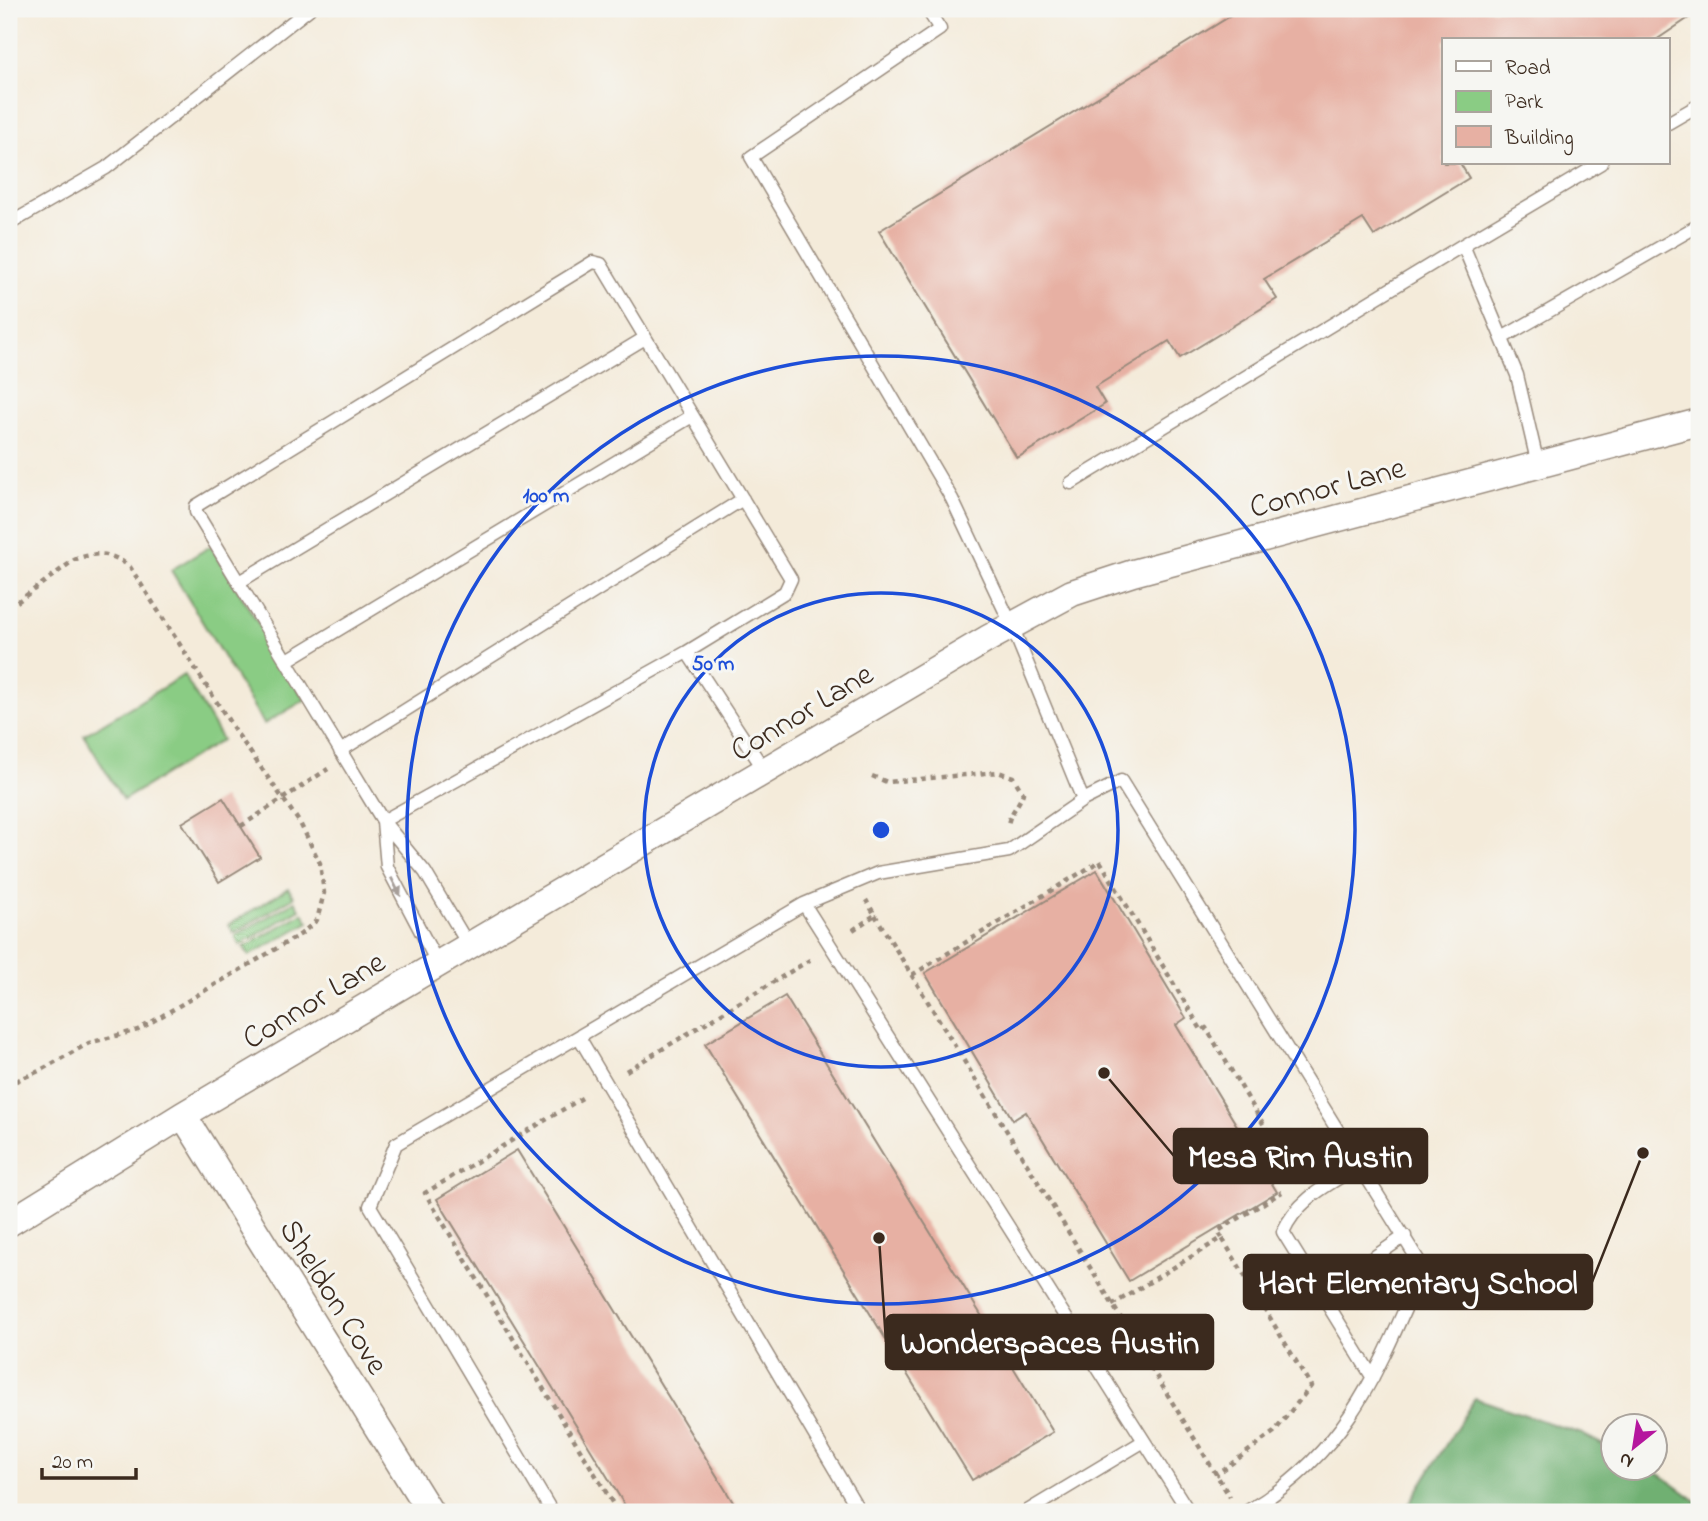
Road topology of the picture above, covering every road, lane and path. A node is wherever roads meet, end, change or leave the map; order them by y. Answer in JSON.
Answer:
{"nodes":[{"id":1,"x":309,"y":9,"type":"edge"},
{"id":2,"x":926,"y":9,"type":"edge"},
{"id":3,"x":1699,"y":105,"type":"edge"},
{"id":4,"x":1670,"y":122,"type":"edge"},
{"id":5,"x":1599,"y":164,"type":"edge"},
{"id":6,"x":9,"y":225,"type":"edge"},
{"id":7,"x":1699,"y":225,"type":"edge"},
{"id":8,"x":1463,"y":245,"type":"junction"},
{"id":9,"x":645,"y":338,"type":"junction"},
{"id":10,"x":1502,"y":338,"type":"junction"},
{"id":11,"x":692,"y":416,"type":"junction"},
{"id":12,"x":1699,"y":422,"type":"edge"},
{"id":13,"x":1538,"y":465,"type":"junction"},
{"id":14,"x":1072,"y":483,"type":"dead end"},
{"id":15,"x":743,"y":499,"type":"junction"},
{"id":16,"x":239,"y":582,"type":"junction"},
{"id":17,"x":9,"y":608,"type":"edge"},
{"id":18,"x":1012,"y":626,"type":"junction"},
{"id":19,"x":687,"y":652,"type":"junction"},
{"id":20,"x":286,"y":662,"type":"junction"},
{"id":21,"x":343,"y":755,"type":"junction"},
{"id":22,"x":765,"y":771,"type":"junction"},
{"id":23,"x":872,"y":776,"type":"dead end"},
{"id":24,"x":281,"y":798,"type":"junction"},
{"id":25,"x":1083,"y":800,"type":"junction"},
{"id":26,"x":383,"y":821,"type":"junction"},
{"id":27,"x":241,"y":826,"type":"dead end"},
{"id":28,"x":1008,"y":830,"type":"dead end"},
{"id":29,"x":866,"y":900,"type":"dead end"},
{"id":30,"x":804,"y":904,"type":"junction"},
{"id":31,"x":875,"y":915,"type":"junction"},
{"id":32,"x":853,"y":930,"type":"dead end"},
{"id":33,"x":469,"y":946,"type":"junction"},
{"id":34,"x":814,"y":957,"type":"dead end"},
{"id":35,"x":438,"y":964,"type":"junction"},
{"id":36,"x":912,"y":975,"type":"junction"},
{"id":37,"x":579,"y":1037,"type":"junction"},
{"id":38,"x":626,"y":1072,"type":"dead end"},
{"id":39,"x":9,"y":1084,"type":"edge"},
{"id":40,"x":582,"y":1098,"type":"dead end"},
{"id":41,"x":183,"y":1115,"type":"junction"},
{"id":42,"x":1360,"y":1165,"type":"junction"},
{"id":43,"x":9,"y":1223,"type":"edge"},
{"id":44,"x":1405,"y":1236,"type":"junction"},
{"id":45,"x":1222,"y":1238,"type":"junction"},
{"id":46,"x":1322,"y":1293,"type":"junction"},
{"id":47,"x":1112,"y":1305,"type":"junction"},
{"id":48,"x":1373,"y":1378,"type":"junction"},
{"id":49,"x":1144,"y":1441,"type":"junction"},
{"id":50,"x":1216,"y":1475,"type":"junction"},
{"id":51,"x":1230,"y":1497,"type":"dead end"},
{"id":52,"x":430,"y":1512,"type":"edge"},
{"id":53,"x":552,"y":1512,"type":"edge"},
{"id":54,"x":618,"y":1512,"type":"edge"},
{"id":55,"x":860,"y":1512,"type":"edge"},
{"id":56,"x":1026,"y":1512,"type":"edge"},
{"id":57,"x":1189,"y":1512,"type":"edge"},
{"id":58,"x":1246,"y":1512,"type":"edge"}],
"edges":[{"from":1,"to":6,"type":"lane"},
{"from":2,"to":18,"type":"lane"},
{"from":3,"to":4,"type":"lane"},
{"from":5,"to":8,"type":"lane"},
{"from":7,"to":10,"type":"lane"},
{"from":8,"to":10,"type":"lane"},
{"from":8,"to":14,"type":"lane"},
{"from":9,"to":11,"type":"lane"},
{"from":9,"to":16,"type":"lane"},
{"from":9,"to":16,"type":"lane"},
{"from":10,"to":13,"type":"lane"},
{"from":11,"to":15,"type":"lane"},
{"from":11,"to":20,"type":"lane"},
{"from":12,"to":13,"type":"street","name":"Connor Lane"},
{"from":13,"to":18,"type":"street","name":"Connor Lane"},
{"from":15,"to":19,"type":"lane"},
{"from":15,"to":21,"type":"lane"},
{"from":16,"to":20,"type":"lane"},
{"from":17,"to":24,"type":"path"},
{"from":18,"to":22,"type":"street","name":"Connor Lane"},
{"from":18,"to":25,"type":"lane"},
{"from":19,"to":22,"type":"lane"},
{"from":19,"to":26,"type":"lane"},
{"from":20,"to":21,"type":"lane"},
{"from":21,"to":24,"type":"path"},
{"from":21,"to":26,"type":"lane"},
{"from":22,"to":33,"type":"street","name":"Connor Lane"},
{"from":23,"to":28,"type":"path"},
{"from":24,"to":27,"type":"path"},
{"from":24,"to":39,"type":"path"},
{"from":25,"to":30,"type":"lane"},
{"from":25,"to":42,"type":"lane"},
{"from":26,"to":33,"type":"lane"},
{"from":26,"to":35,"type":"lane","one_way":true},
{"from":29,"to":31,"type":"path"},
{"from":30,"to":37,"type":"lane"},
{"from":30,"to":49,"type":"lane"},
{"from":31,"to":32,"type":"path"},
{"from":31,"to":36,"type":"path"},
{"from":33,"to":35,"type":"street","name":"Connor Lane"},
{"from":34,"to":38,"type":"path"},
{"from":35,"to":41,"type":"street","name":"Connor Lane"},
{"from":36,"to":45,"type":"path"},
{"from":36,"to":47,"type":"path"},
{"from":37,"to":53,"type":"lane"},
{"from":37,"to":55,"type":"lane"},
{"from":40,"to":54,"type":"path"},
{"from":41,"to":43,"type":"street","name":"Connor Lane"},
{"from":41,"to":52,"type":"street","name":"Sheldon Cove"},
{"from":42,"to":44,"type":"lane"},
{"from":42,"to":46,"type":"lane"},
{"from":44,"to":46,"type":"lane"},
{"from":44,"to":48,"type":"lane"},
{"from":45,"to":47,"type":"path"},
{"from":45,"to":50,"type":"path"},
{"from":46,"to":48,"type":"lane"},
{"from":47,"to":50,"type":"path"},
{"from":48,"to":58,"type":"lane"},
{"from":49,"to":56,"type":"lane"},
{"from":49,"to":57,"type":"lane"},
{"from":50,"to":51,"type":"path"}]}
